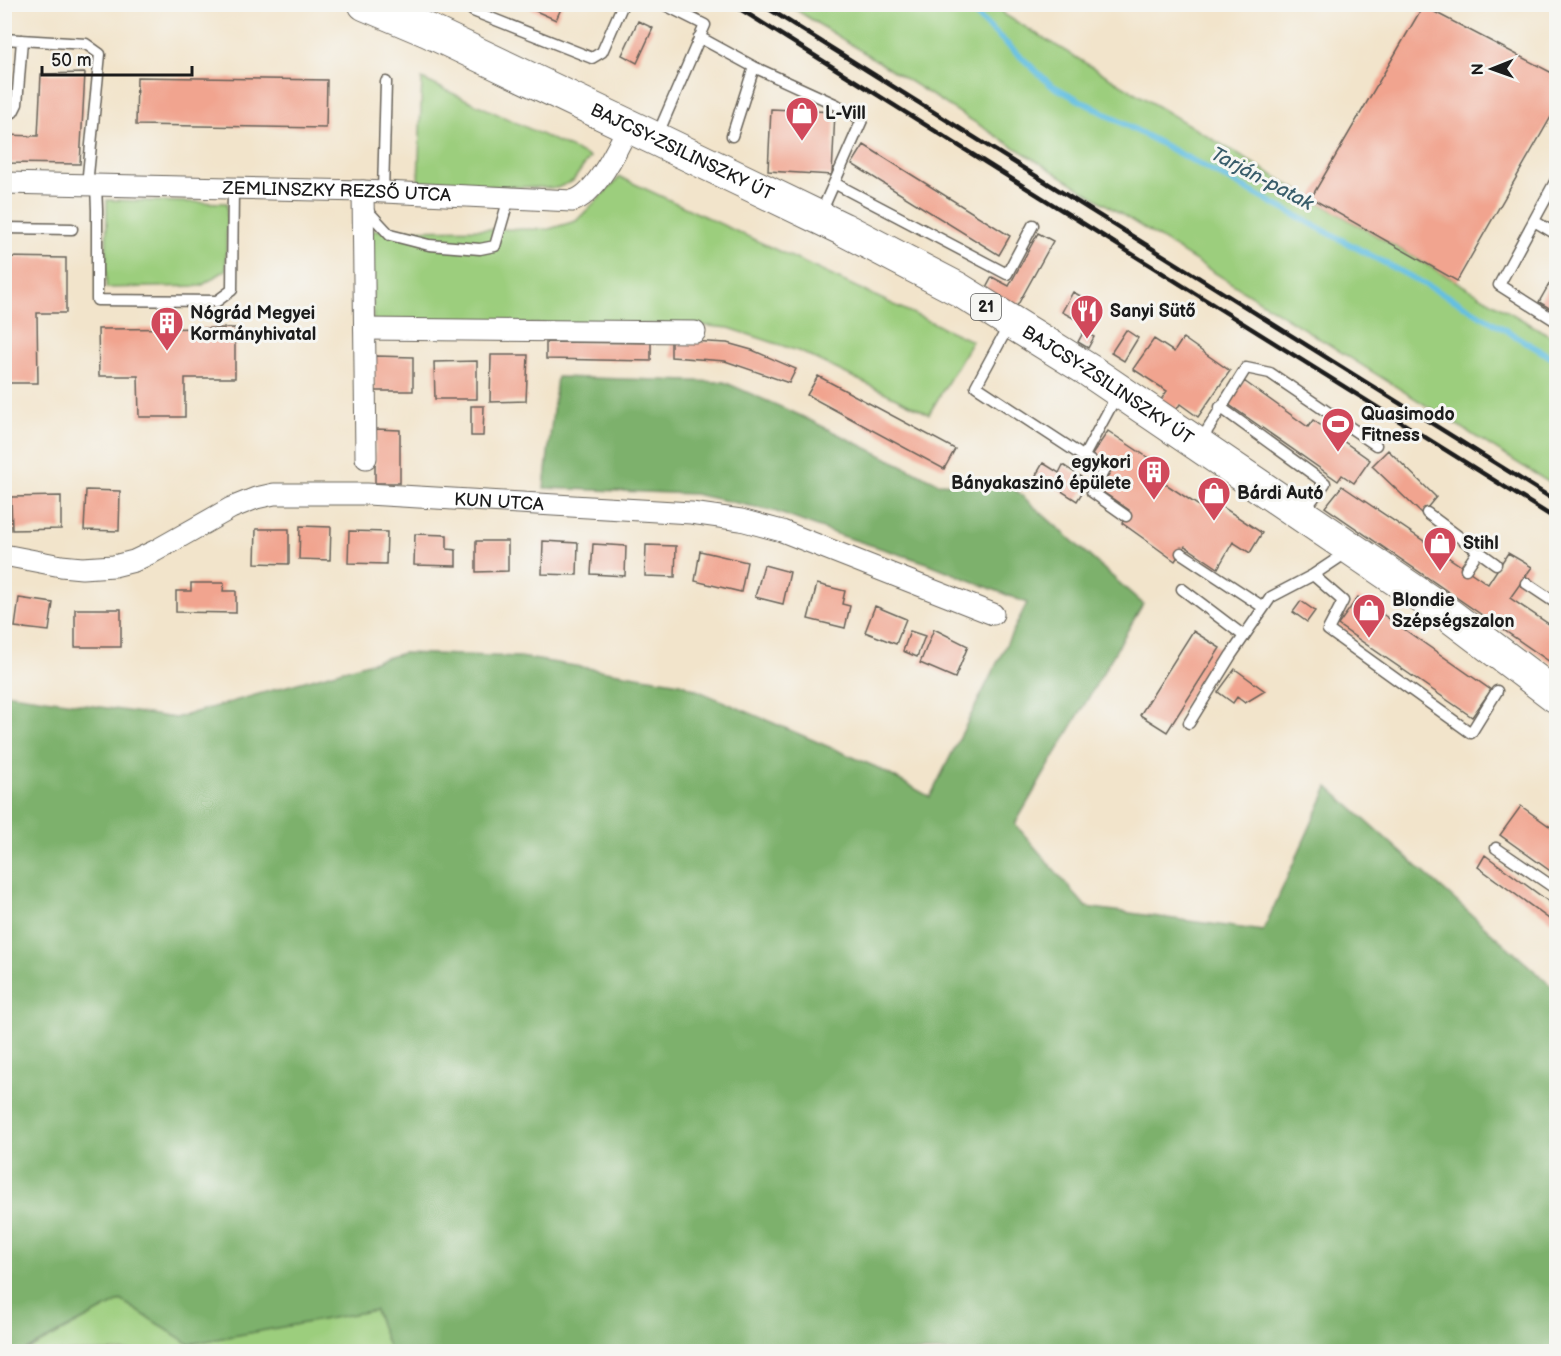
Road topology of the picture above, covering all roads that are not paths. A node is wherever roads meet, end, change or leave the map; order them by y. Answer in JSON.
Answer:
{"nodes":[{"id":1,"x":365,"y":4,"type":"edge"},
{"id":2,"x":466,"y":4,"type":"edge"},
{"id":3,"x":623,"y":4,"type":"edge"},
{"id":4,"x":663,"y":4,"type":"edge"},
{"id":5,"x":699,"y":37,"type":"junction"},
{"id":6,"x":4,"y":39,"type":"edge"},
{"id":7,"x":22,"y":40,"type":"junction"},
{"id":8,"x":754,"y":67,"type":"junction"},
{"id":9,"x":386,"y":82,"type":"dead end"},
{"id":10,"x":4,"y":117,"type":"edge"},
{"id":11,"x":642,"y":133,"type":"junction"},
{"id":12,"x":732,"y":136,"type":"dead end"},
{"id":13,"x":1557,"y":180,"type":"edge"},
{"id":14,"x":4,"y":183,"type":"edge"},
{"id":15,"x":834,"y":183,"type":"junction"},
{"id":16,"x":91,"y":185,"type":"junction"},
{"id":17,"x":233,"y":188,"type":"junction"},
{"id":18,"x":370,"y":196,"type":"junction"},
{"id":19,"x":509,"y":198,"type":"junction"},
{"id":20,"x":818,"y":218,"type":"junction"},
{"id":21,"x":1534,"y":221,"type":"junction"},
{"id":22,"x":1033,"y":225,"type":"dead end"},
{"id":23,"x":4,"y":228,"type":"edge"},
{"id":24,"x":72,"y":230,"type":"dead end"},
{"id":25,"x":1557,"y":234,"type":"edge"},
{"id":26,"x":1557,"y":321,"type":"edge"},
{"id":27,"x":1011,"y":322,"type":"junction"},
{"id":28,"x":365,"y":329,"type":"junction"},
{"id":29,"x":695,"y":332,"type":"dead end"},
{"id":30,"x":1119,"y":392,"type":"junction"},
{"id":31,"x":1220,"y":407,"type":"junction"},
{"id":32,"x":1198,"y":445,"type":"junction"},
{"id":33,"x":1376,"y":445,"type":"dead end"},
{"id":34,"x":1084,"y":456,"type":"junction"},
{"id":35,"x":366,"y":458,"type":"dead end"},
{"id":36,"x":1427,"y":513,"type":"dead end"},
{"id":37,"x":1302,"y":515,"type":"junction"},
{"id":38,"x":1126,"y":516,"type":"dead end"},
{"id":39,"x":1352,"y":549,"type":"junction"},
{"id":40,"x":1478,"y":551,"type":"junction"},
{"id":41,"x":1181,"y":553,"type":"dead end"},
{"id":42,"x":4,"y":555,"type":"edge"},
{"id":43,"x":1496,"y":564,"type":"dead end"},
{"id":44,"x":1466,"y":569,"type":"dead end"},
{"id":45,"x":1313,"y":575,"type":"junction"},
{"id":46,"x":1526,"y":583,"type":"dead end"},
{"id":47,"x":1182,"y":589,"type":"dead end"},
{"id":48,"x":1557,"y":603,"type":"edge"},
{"id":49,"x":1263,"y":607,"type":"junction"},
{"id":50,"x":993,"y":614,"type":"dead end"},
{"id":51,"x":1244,"y":636,"type":"junction"},
{"id":52,"x":1497,"y":692,"type":"dead end"},
{"id":53,"x":1557,"y":696,"type":"edge"},
{"id":54,"x":1189,"y":723,"type":"dead end"},
{"id":55,"x":1496,"y":848,"type":"dead end"},
{"id":56,"x":1557,"y":889,"type":"edge"}],
"edges":[{"from":1,"to":11,"type":"main road","name":"BAJCSY-ZSILINSZKY ÚT","number":"21"},
{"from":2,"to":3,"type":"lane"},
{"from":4,"to":5,"type":"lane"},
{"from":5,"to":8,"type":"lane"},
{"from":5,"to":11,"type":"lane"},
{"from":6,"to":7,"type":"lane"},
{"from":7,"to":10,"type":"lane"},
{"from":7,"to":16,"type":"lane"},
{"from":8,"to":12,"type":"lane"},
{"from":8,"to":15,"type":"lane"},
{"from":9,"to":18,"type":"lane"},
{"from":11,"to":19,"type":"street","name":"ZEMLINSZKY REZSŐ UTCA"},
{"from":11,"to":20,"type":"main road","name":"BAJCSY-ZSILINSZKY ÚT","number":"21"},
{"from":13,"to":21,"type":"lane"},
{"from":14,"to":16,"type":"street","name":"ZEMLINSZKY REZSŐ UTCA"},
{"from":15,"to":20,"type":"lane"},
{"from":15,"to":22,"type":"lane"},
{"from":16,"to":17,"type":"street","name":"ZEMLINSZKY REZSŐ UTCA"},
{"from":16,"to":17,"type":"lane"},
{"from":17,"to":18,"type":"street","name":"ZEMLINSZKY REZSŐ UTCA"},
{"from":18,"to":19,"type":"street","name":"ZEMLINSZKY REZSŐ UTCA"},
{"from":18,"to":19,"type":"lane"},
{"from":18,"to":28,"type":"street"},
{"from":20,"to":27,"type":"main road","name":"BAJCSY-ZSILINSZKY ÚT","number":"21"},
{"from":21,"to":25,"type":"lane"},
{"from":21,"to":26,"type":"lane"},
{"from":23,"to":24,"type":"lane"},
{"from":27,"to":30,"type":"main road","name":"BAJCSY-ZSILINSZKY ÚT","number":"21"},
{"from":27,"to":34,"type":"lane"},
{"from":28,"to":29,"type":"street"},
{"from":28,"to":35,"type":"street"},
{"from":30,"to":32,"type":"main road","name":"BAJCSY-ZSILINSZKY ÚT","number":"21"},
{"from":30,"to":34,"type":"lane"},
{"from":31,"to":32,"type":"lane"},
{"from":31,"to":33,"type":"lane"},
{"from":31,"to":37,"type":"lane"},
{"from":32,"to":37,"type":"main road","name":"BAJCSY-ZSILINSZKY ÚT","number":"21"},
{"from":34,"to":38,"type":"lane"},
{"from":36,"to":40,"type":"lane"},
{"from":37,"to":39,"type":"main road","name":"BAJCSY-ZSILINSZKY ÚT","number":"21"},
{"from":39,"to":45,"type":"lane"},
{"from":39,"to":53,"type":"main road","name":"BAJCSY-ZSILINSZKY ÚT","number":"21"},
{"from":40,"to":43,"type":"lane"},
{"from":40,"to":44,"type":"lane"},
{"from":41,"to":49,"type":"lane"},
{"from":42,"to":50,"type":"street","name":"KUN UTCA"},
{"from":45,"to":49,"type":"lane"},
{"from":45,"to":52,"type":"lane"},
{"from":46,"to":48,"type":"lane"},
{"from":47,"to":51,"type":"lane"},
{"from":49,"to":51,"type":"lane"},
{"from":51,"to":54,"type":"lane"},
{"from":55,"to":56,"type":"lane"}]}
